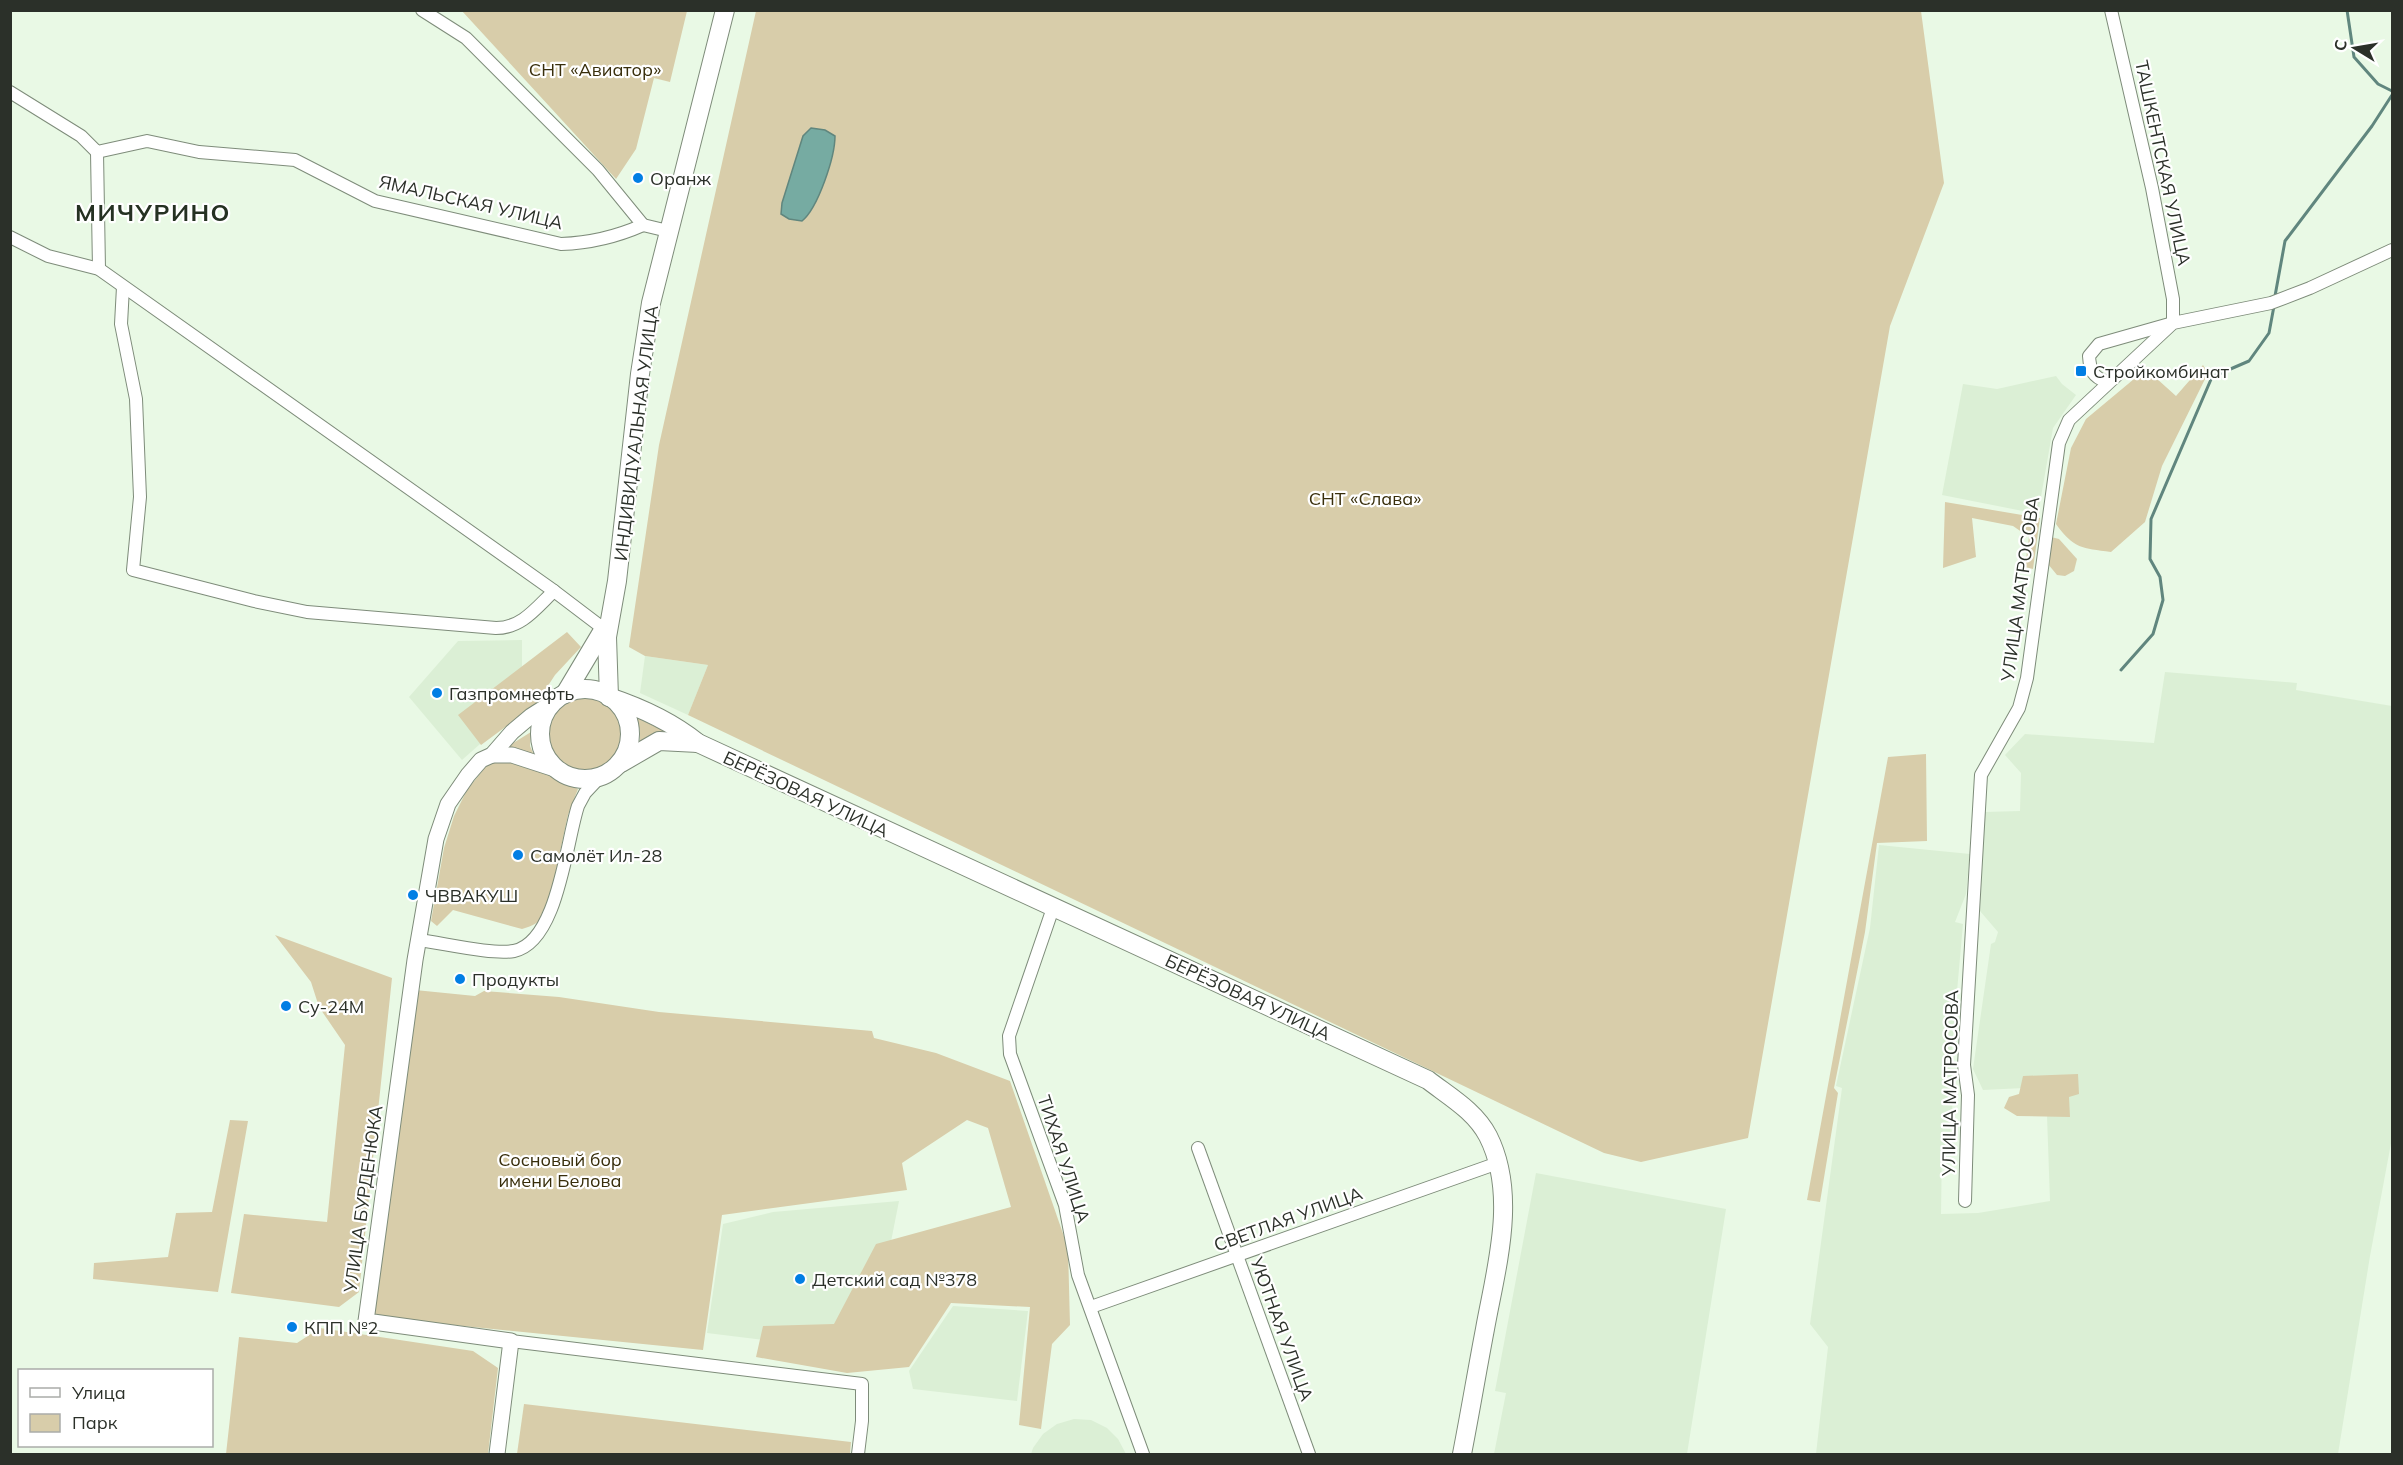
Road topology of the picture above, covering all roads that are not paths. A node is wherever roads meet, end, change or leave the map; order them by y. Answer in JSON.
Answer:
{"nodes":[{"id":1,"x":422,"y":10,"type":"edge"},
{"id":2,"x":725,"y":10,"type":"edge"},
{"id":3,"x":2111,"y":10,"type":"edge"},
{"id":4,"x":10,"y":92,"type":"edge"},
{"id":5,"x":97,"y":152,"type":"junction"},
{"id":6,"x":643,"y":225,"type":"junction"},
{"id":7,"x":668,"y":231,"type":"junction"},
{"id":8,"x":10,"y":237,"type":"edge"},
{"id":9,"x":2392,"y":250,"type":"edge"},
{"id":10,"x":99,"y":269,"type":"junction"},
{"id":11,"x":123,"y":287,"type":"junction"},
{"id":12,"x":2173,"y":323,"type":"junction"},
{"id":13,"x":2107,"y":382,"type":"junction"},
{"id":14,"x":554,"y":591,"type":"junction"},
{"id":15,"x":612,"y":612,"type":"junction"},
{"id":16,"x":604,"y":629,"type":"junction"},
{"id":17,"x":609,"y":697,"type":"junction"},
{"id":18,"x":559,"y":698,"type":"junction"},
{"id":19,"x":698,"y":743,"type":"junction"},
{"id":20,"x":492,"y":755,"type":"junction"},
{"id":21,"x":617,"y":766,"type":"junction"},
{"id":22,"x":558,"y":770,"type":"junction"},
{"id":23,"x":600,"y":777,"type":"junction"},
{"id":24,"x":1053,"y":908,"type":"junction"},
{"id":25,"x":418,"y":940,"type":"junction"},
{"id":26,"x":1198,"y":1148,"type":"dead end"},
{"id":27,"x":1498,"y":1163,"type":"junction"},
{"id":28,"x":1965,"y":1201,"type":"dead end"},
{"id":29,"x":1236,"y":1257,"type":"junction"},
{"id":30,"x":1091,"y":1307,"type":"junction"},
{"id":31,"x":511,"y":1341,"type":"junction"},
{"id":32,"x":496,"y":1455,"type":"edge"},
{"id":33,"x":858,"y":1455,"type":"edge"},
{"id":34,"x":1143,"y":1455,"type":"edge"},
{"id":35,"x":1309,"y":1455,"type":"edge"},
{"id":36,"x":1462,"y":1455,"type":"edge"}],
"edges":[{"from":1,"to":6,"type":"street"},
{"from":2,"to":7,"type":"main road","name":"ИНДИВИДУАЛЬНАЯ УЛИЦА"},
{"from":3,"to":12,"type":"street","name":"ТАШКЕНТСКАЯ УЛИЦА"},
{"from":4,"to":5,"type":"street"},
{"from":5,"to":6,"type":"street","name":"ЯМАЛЬСКАЯ УЛИЦА"},
{"from":5,"to":10,"type":"street"},
{"from":6,"to":7,"type":"street"},
{"from":7,"to":15,"type":"main road","name":"ИНДИВИДУАЛЬНАЯ УЛИЦА"},
{"from":8,"to":10,"type":"street"},
{"from":9,"to":12,"type":"street"},
{"from":10,"to":11,"type":"street"},
{"from":11,"to":14,"type":"street"},
{"from":11,"to":14,"type":"street"},
{"from":12,"to":13,"type":"street","name":"УЛИЦА МАТРОСОВА"},
{"from":12,"to":13,"type":"street"},
{"from":13,"to":28,"type":"street","name":"УЛИЦА МАТРОСОВА"},
{"from":14,"to":16,"type":"street"},
{"from":15,"to":16,"type":"main road","name":"ИНДИВИДУАЛЬНАЯ УЛИЦА"},
{"from":15,"to":17,"type":"main road","name":"ИНДИВИДУАЛЬНАЯ УЛИЦА"},
{"from":16,"to":18,"type":"main road","name":"ИНДИВИДУАЛЬНАЯ УЛИЦА"},
{"from":17,"to":18,"type":"main road"},
{"from":17,"to":19,"type":"main road","name":"БЕРЁЗОВАЯ УЛИЦА"},
{"from":17,"to":21,"type":"main road"},
{"from":18,"to":20,"type":"street"},
{"from":18,"to":22,"type":"main road"},
{"from":19,"to":21,"type":"main road","name":"БЕРЁЗОВАЯ УЛИЦА"},
{"from":19,"to":24,"type":"main road","name":"БЕРЁЗОВАЯ УЛИЦА"},
{"from":20,"to":22,"type":"street"},
{"from":20,"to":25,"type":"street"},
{"from":21,"to":23,"type":"main road"},
{"from":22,"to":23,"type":"main road"},
{"from":23,"to":25,"type":"street"},
{"from":24,"to":27,"type":"main road","name":"БЕРЁЗОВАЯ УЛИЦА"},
{"from":24,"to":30,"type":"street","name":"ТИХАЯ УЛИЦА"},
{"from":25,"to":31,"type":"street","name":"УЛИЦА БУРДЕНЮКА"},
{"from":26,"to":29,"type":"street","name":"УЮТНАЯ УЛИЦА"},
{"from":27,"to":29,"type":"street","name":"СВЕТЛАЯ УЛИЦА"},
{"from":27,"to":36,"type":"main road","name":"БЕРЁЗОВАЯ УЛИЦА"},
{"from":29,"to":30,"type":"street","name":"СВЕТЛАЯ УЛИЦА"},
{"from":29,"to":35,"type":"street","name":"УЮТНАЯ УЛИЦА"},
{"from":30,"to":34,"type":"street","name":"ТИХАЯ УЛИЦА"},
{"from":31,"to":32,"type":"street"},
{"from":31,"to":33,"type":"street"}]}
